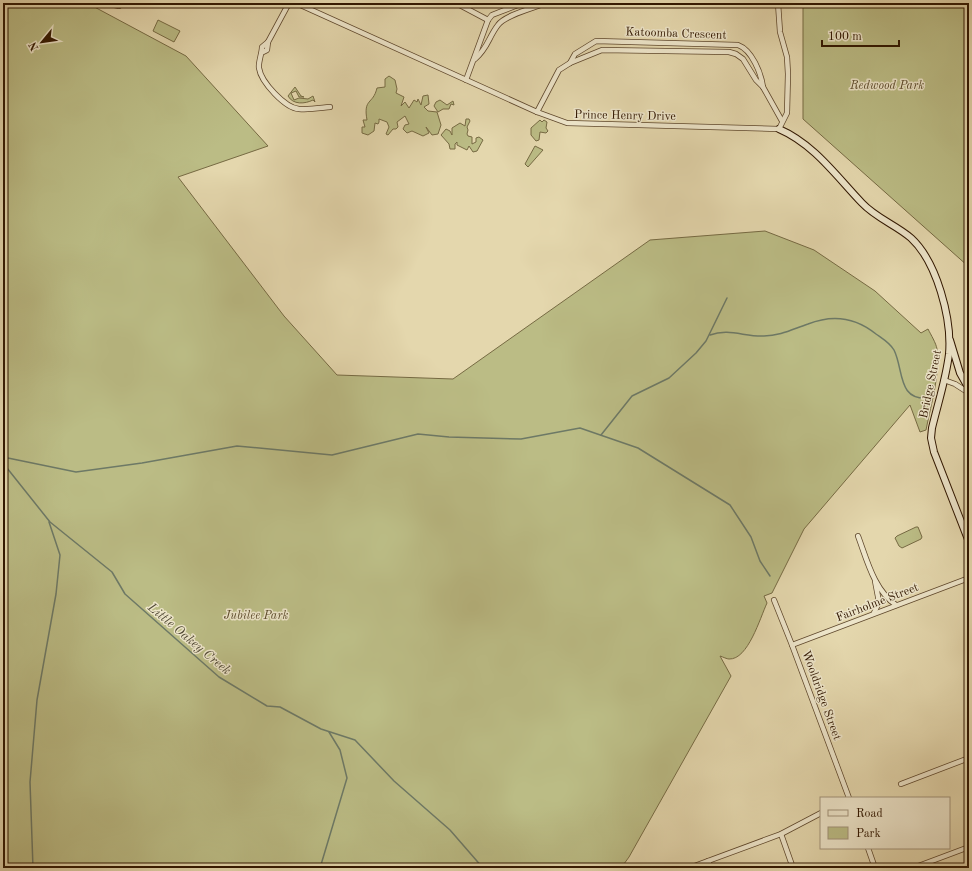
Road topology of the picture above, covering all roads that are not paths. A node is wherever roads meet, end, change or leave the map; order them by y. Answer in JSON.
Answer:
{"nodes":[{"id":1,"x":106,"y":3,"type":"edge"},
{"id":2,"x":289,"y":3,"type":"edge"},
{"id":3,"x":296,"y":3,"type":"edge"},
{"id":4,"x":456,"y":3,"type":"edge"},
{"id":5,"x":523,"y":3,"type":"edge"},
{"id":6,"x":546,"y":3,"type":"edge"},
{"id":7,"x":778,"y":3,"type":"edge"},
{"id":8,"x":119,"y":6,"type":"dead end"},
{"id":9,"x":488,"y":20,"type":"junction"},
{"id":10,"x":475,"y":59,"type":"junction"},
{"id":11,"x":570,"y":63,"type":"junction"},
{"id":12,"x":466,"y":80,"type":"junction"},
{"id":13,"x":763,"y":87,"type":"junction"},
{"id":14,"x":330,"y":107,"type":"dead end"},
{"id":15,"x":537,"y":112,"type":"junction"},
{"id":16,"x":782,"y":121,"type":"junction"},
{"id":17,"x":779,"y":129,"type":"junction"},
{"id":18,"x":949,"y":339,"type":"junction"},
{"id":19,"x":944,"y":380,"type":"junction"},
{"id":20,"x":969,"y":388,"type":"edge"},
{"id":21,"x":969,"y":393,"type":"edge"},
{"id":22,"x":858,"y":536,"type":"dead end"},
{"id":23,"x":969,"y":542,"type":"edge"},
{"id":24,"x":969,"y":578,"type":"edge"},
{"id":25,"x":876,"y":581,"type":"junction"},
{"id":26,"x":774,"y":600,"type":"dead end"},
{"id":27,"x":896,"y":605,"type":"junction"},
{"id":28,"x":874,"y":613,"type":"junction"},
{"id":29,"x":792,"y":645,"type":"junction"},
{"id":30,"x":969,"y":758,"type":"edge"},
{"id":31,"x":900,"y":784,"type":"dead end"},
{"id":32,"x":849,"y":797,"type":"edge"},
{"id":33,"x":820,"y":814,"type":"edge"},
{"id":34,"x":781,"y":834,"type":"junction"},
{"id":35,"x":969,"y":847,"type":"edge"},
{"id":36,"x":868,"y":849,"type":"edge"},
{"id":37,"x":708,"y":861,"type":"junction"},
{"id":38,"x":689,"y":868,"type":"edge"},
{"id":39,"x":711,"y":868,"type":"edge"},
{"id":40,"x":793,"y":868,"type":"edge"},
{"id":41,"x":875,"y":868,"type":"edge"},
{"id":42,"x":913,"y":868,"type":"edge"}],
"edges":[{"from":1,"to":8,"type":"street"},
{"from":2,"to":14,"type":"street"},
{"from":3,"to":12,"type":"street","name":"Prince Henry Drive"},
{"from":4,"to":9,"type":"street"},
{"from":5,"to":9,"type":"street"},
{"from":6,"to":10,"type":"street"},
{"from":7,"to":16,"type":"street"},
{"from":9,"to":10,"type":"street"},
{"from":10,"to":12,"type":"street"},
{"from":11,"to":13,"type":"street","name":"Katoomba Crescent"},
{"from":11,"to":13,"type":"street","name":"Katoomba Crescent"},
{"from":11,"to":15,"type":"street","name":"Katoomba Crescent"},
{"from":12,"to":15,"type":"street","name":"Prince Henry Drive"},
{"from":13,"to":16,"type":"street","name":"Katoomba Crescent"},
{"from":15,"to":17,"type":"street","name":"Prince Henry Drive"},
{"from":16,"to":17,"type":"street"},
{"from":17,"to":18,"type":"street","name":"Bridge Street"},
{"from":18,"to":19,"type":"street","name":"Bridge Street"},
{"from":18,"to":20,"type":"street"},
{"from":19,"to":21,"type":"street"},
{"from":19,"to":23,"type":"street","name":"Bridge Street"},
{"from":22,"to":25,"type":"street"},
{"from":24,"to":27,"type":"street","name":"Fairholme Street"},
{"from":25,"to":27,"type":"street"},
{"from":25,"to":28,"type":"street"},
{"from":26,"to":29,"type":"street","name":"Wooldridge Street"},
{"from":27,"to":28,"type":"street","name":"Fairholme Street"},
{"from":28,"to":29,"type":"street","name":"Fairholme Street"},
{"from":29,"to":32,"type":"street","name":"Wooldridge Street"},
{"from":30,"to":31,"type":"street"},
{"from":33,"to":34,"type":"street"},
{"from":34,"to":37,"type":"street"},
{"from":34,"to":40,"type":"street"},
{"from":35,"to":42,"type":"street"},
{"from":36,"to":41,"type":"street"},
{"from":37,"to":38,"type":"street"},
{"from":37,"to":39,"type":"street"}]}
